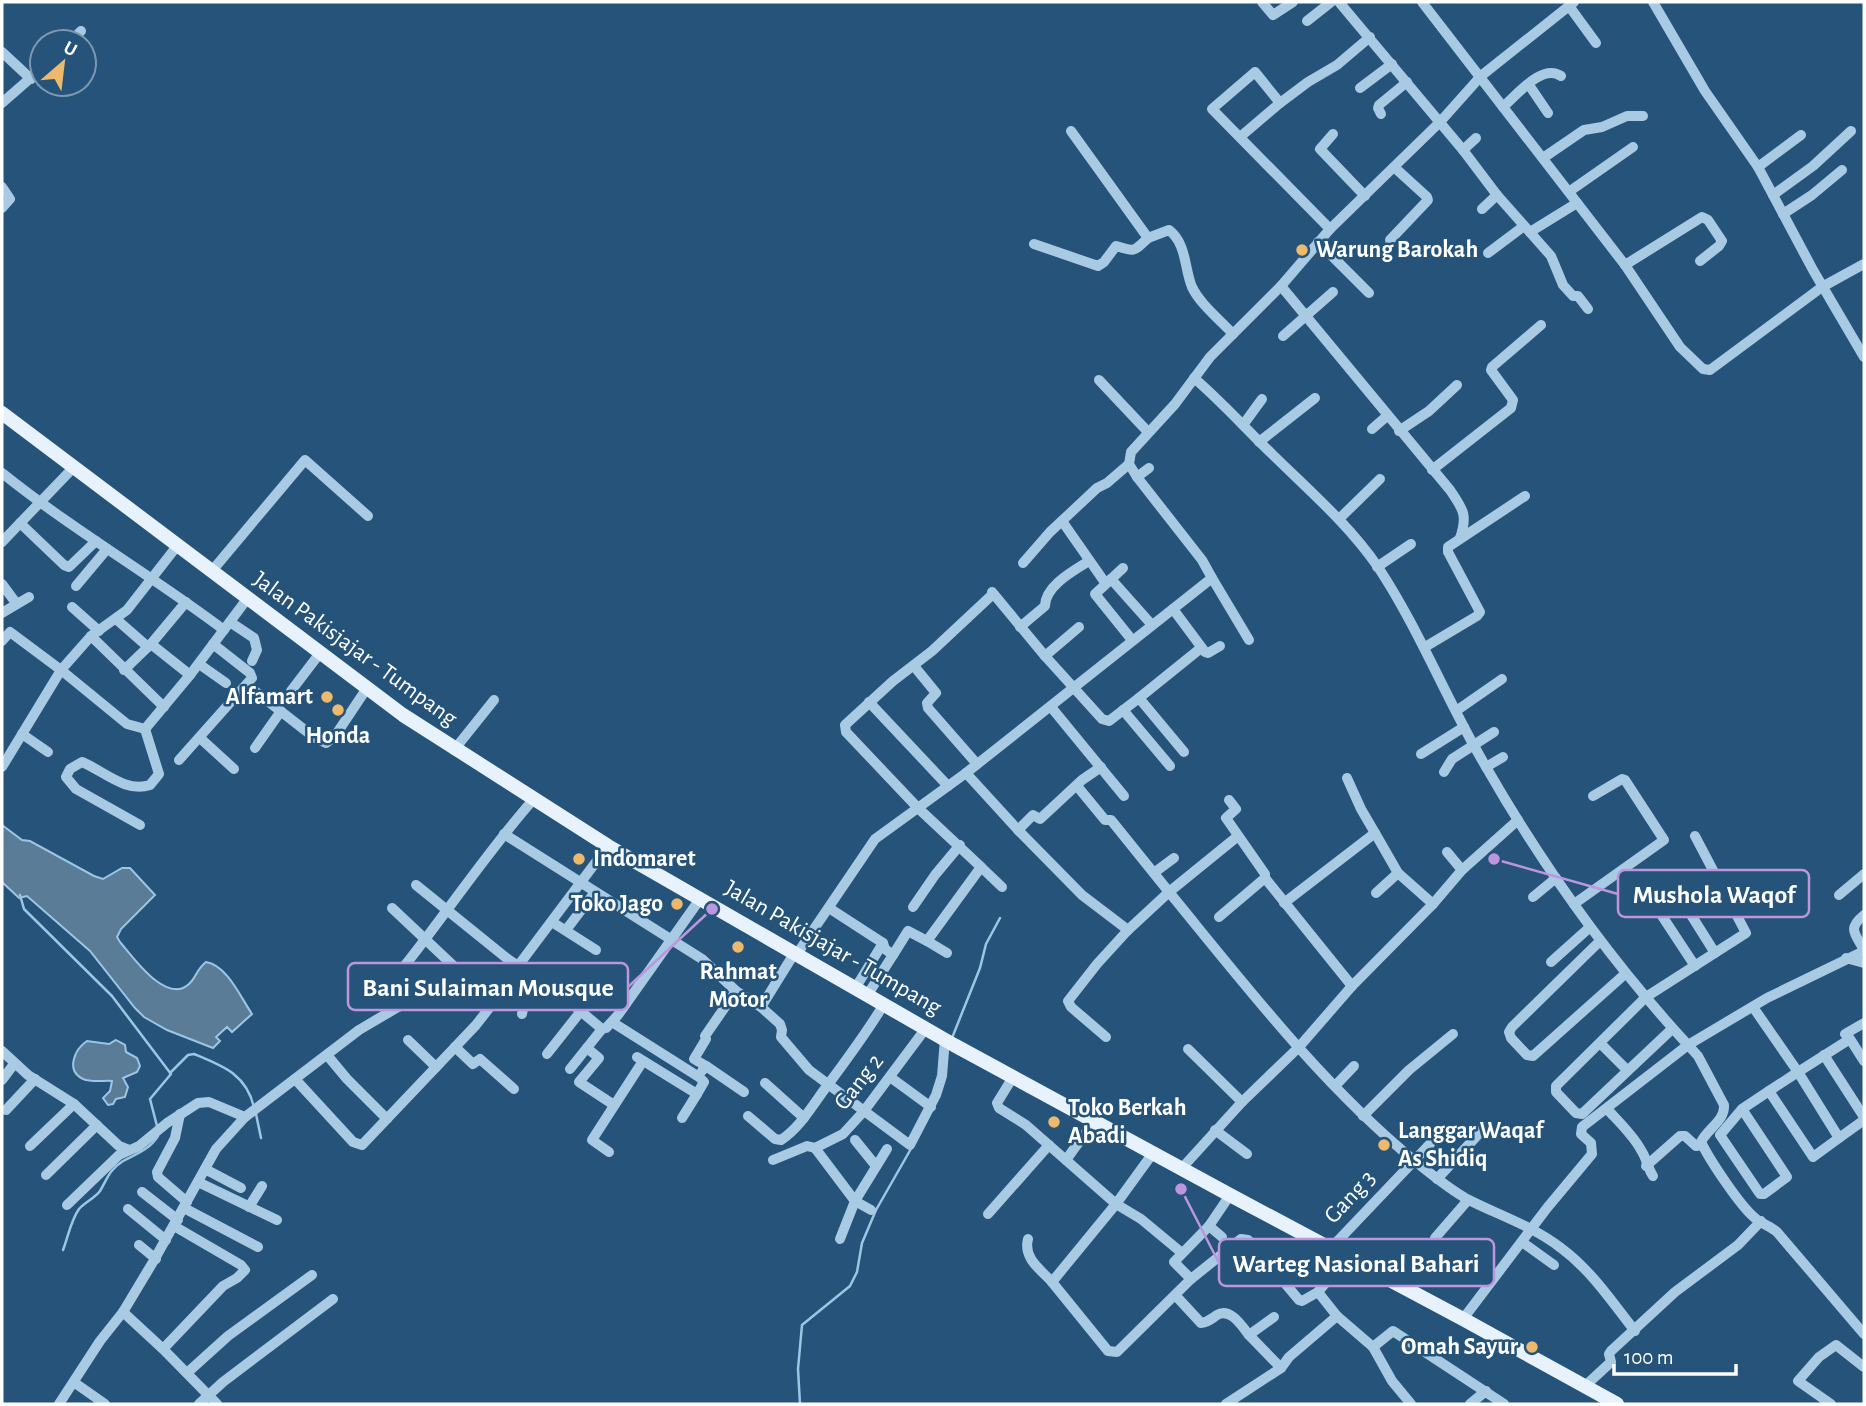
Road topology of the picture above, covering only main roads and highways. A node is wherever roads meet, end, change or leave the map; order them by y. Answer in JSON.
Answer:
{"nodes":[{"id":1,"x":2,"y":413,"type":"edge"},
{"id":2,"x":1617,"y":1404,"type":"edge"}],
"edges":[{"from":1,"to":2,"type":"main road","name":"Jalan Pakisjajar - Tumpang"}]}
